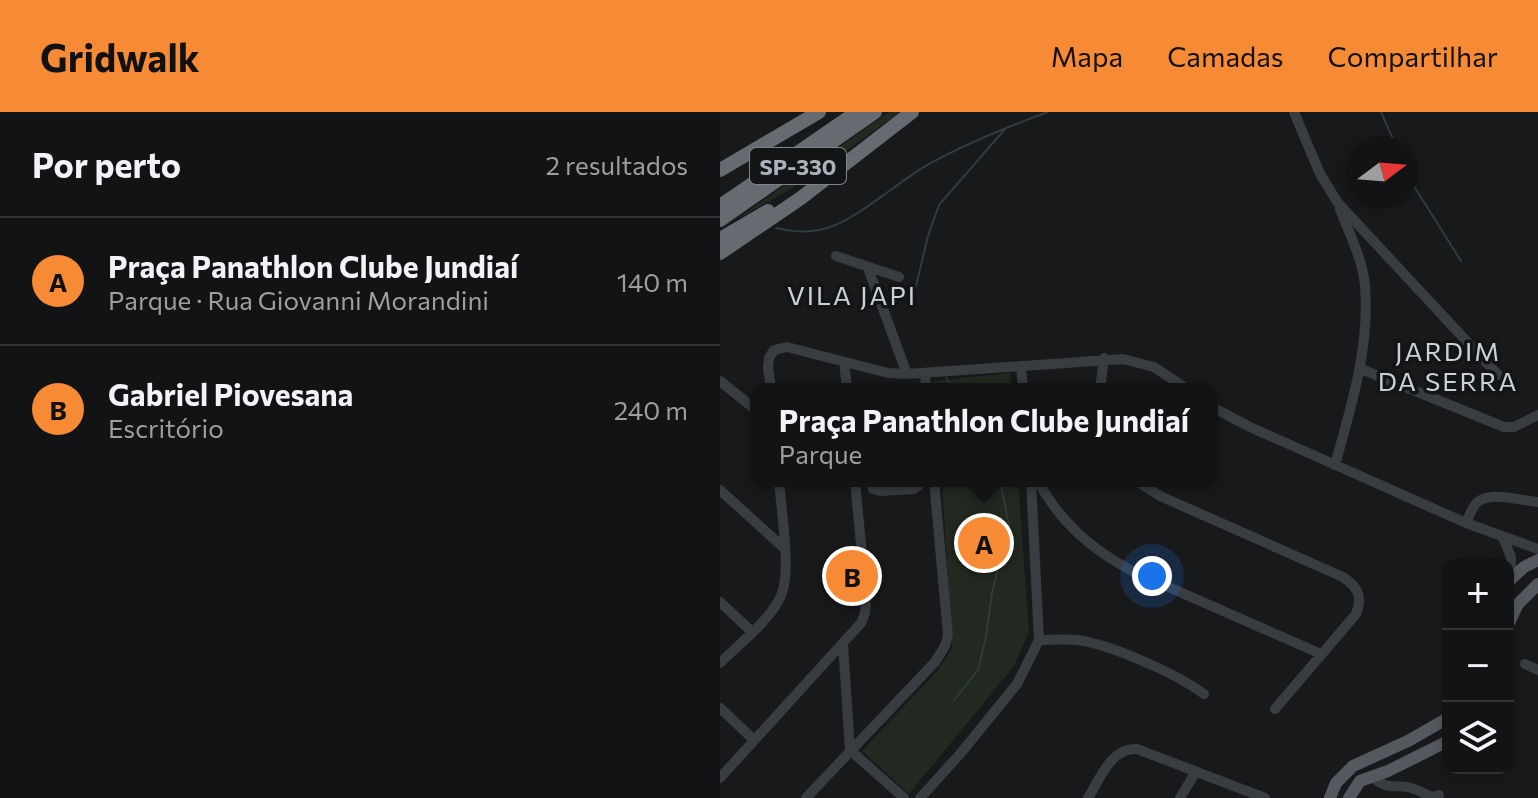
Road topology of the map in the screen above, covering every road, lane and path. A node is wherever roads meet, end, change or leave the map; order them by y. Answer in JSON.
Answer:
{"nodes":[{"id":1,"x":800,"y":112,"type":"edge"},
{"id":2,"x":819,"y":112,"type":"edge"},
{"id":3,"x":857,"y":112,"type":"edge"},
{"id":4,"x":875,"y":112,"type":"edge"},
{"id":5,"x":912,"y":112,"type":"edge"},
{"id":6,"x":1294,"y":112,"type":"edge"},
{"id":7,"x":720,"y":168,"type":"edge"},
{"id":8,"x":1338,"y":203,"type":"junction"},
{"id":9,"x":720,"y":206,"type":"edge"},
{"id":10,"x":720,"y":220,"type":"edge"},
{"id":11,"x":720,"y":239,"type":"edge"},
{"id":12,"x":720,"y":253,"type":"edge"},
{"id":13,"x":836,"y":256,"type":"dead end"},
{"id":14,"x":868,"y":268,"type":"junction"},
{"id":15,"x":899,"y":277,"type":"dead end"},
{"id":16,"x":1104,"y":358,"type":"junction"},
{"id":17,"x":844,"y":362,"type":"junction"},
{"id":18,"x":1021,"y":366,"type":"junction"},
{"id":19,"x":1361,"y":369,"type":"junction"},
{"id":20,"x":925,"y":373,"type":"junction"},
{"id":21,"x":907,"y":374,"type":"junction"},
{"id":22,"x":1498,"y":375,"type":"dead end"},
{"id":23,"x":720,"y":381,"type":"edge"},
{"id":24,"x":770,"y":383,"type":"edge"},
{"id":25,"x":846,"y":383,"type":"edge"},
{"id":26,"x":926,"y":383,"type":"edge"},
{"id":27,"x":1022,"y":383,"type":"edge"},
{"id":28,"x":1101,"y":383,"type":"edge"},
{"id":29,"x":1177,"y":383,"type":"edge"},
{"id":30,"x":750,"y":405,"type":"edge"},
{"id":31,"x":1218,"y":410,"type":"edge"},
{"id":32,"x":1538,"y":415,"type":"edge"},
{"id":33,"x":1335,"y":465,"type":"junction"},
{"id":34,"x":779,"y":487,"type":"edge"},
{"id":35,"x":855,"y":487,"type":"edge"},
{"id":36,"x":872,"y":487,"type":"edge"},
{"id":37,"x":917,"y":487,"type":"edge"},
{"id":38,"x":935,"y":487,"type":"edge"},
{"id":39,"x":1031,"y":487,"type":"edge"},
{"id":40,"x":1042,"y":487,"type":"edge"},
{"id":41,"x":1146,"y":487,"type":"edge"},
{"id":42,"x":720,"y":490,"type":"edge"},
{"id":43,"x":1538,"y":502,"type":"edge"},
{"id":44,"x":1466,"y":523,"type":"junction"},
{"id":45,"x":1503,"y":538,"type":"junction"},
{"id":46,"x":784,"y":548,"type":"junction"},
{"id":47,"x":1538,"y":549,"type":"edge"},
{"id":48,"x":1511,"y":558,"type":"edge"},
{"id":49,"x":1538,"y":560,"type":"edge"},
{"id":50,"x":1514,"y":577,"type":"edge"},
{"id":51,"x":1538,"y":584,"type":"edge"},
{"id":52,"x":720,"y":602,"type":"edge"},
{"id":53,"x":1514,"y":612,"type":"edge"},
{"id":54,"x":752,"y":632,"type":"junction"},
{"id":55,"x":1039,"y":640,"type":"junction"},
{"id":56,"x":843,"y":644,"type":"junction"},
{"id":57,"x":1321,"y":654,"type":"junction"},
{"id":58,"x":720,"y":663,"type":"edge"},
{"id":59,"x":1525,"y":664,"type":"dead end"},
{"id":60,"x":1537,"y":668,"type":"edge"},
{"id":61,"x":1204,"y":694,"type":"dead end"},
{"id":62,"x":720,"y":708,"type":"edge"},
{"id":63,"x":1275,"y":709,"type":"dead end"},
{"id":64,"x":1442,"y":721,"type":"edge"},
{"id":65,"x":754,"y":740,"type":"junction"},
{"id":66,"x":1442,"y":744,"type":"edge"},
{"id":67,"x":850,"y":750,"type":"junction"},
{"id":68,"x":1195,"y":773,"type":"junction"},
{"id":69,"x":1372,"y":776,"type":"junction"},
{"id":70,"x":720,"y":778,"type":"edge"},
{"id":71,"x":1439,"y":795,"type":"dead end"},
{"id":72,"x":806,"y":798,"type":"edge"},
{"id":73,"x":904,"y":798,"type":"edge"},
{"id":74,"x":920,"y":798,"type":"edge"},
{"id":75,"x":1088,"y":798,"type":"edge"},
{"id":76,"x":1180,"y":798,"type":"edge"},
{"id":77,"x":1265,"y":798,"type":"edge"},
{"id":78,"x":1330,"y":798,"type":"edge"},
{"id":79,"x":1349,"y":798,"type":"edge"}],
"edges":[{"from":1,"to":7,"type":"highway"},
{"from":2,"to":7,"type":"highway"},
{"from":3,"to":9,"type":"highway","number":"SP-330"},
{"from":4,"to":10,"type":"highway","number":"SP-330"},
{"from":5,"to":11,"type":"highway"},
{"from":5,"to":12,"type":"highway"},
{"from":6,"to":8,"type":"street"},
{"from":8,"to":19,"type":"street"},
{"from":8,"to":22,"type":"street"},
{"from":13,"to":14,"type":"street"},
{"from":14,"to":15,"type":"street"},
{"from":14,"to":21,"type":"street"},
{"from":16,"to":18,"type":"street"},
{"from":16,"to":28,"type":"street"},
{"from":16,"to":29,"type":"street"},
{"from":17,"to":21,"type":"street"},
{"from":17,"to":24,"type":"street"},
{"from":17,"to":25,"type":"street"},
{"from":18,"to":20,"type":"street"},
{"from":18,"to":27,"type":"street"},
{"from":19,"to":32,"type":"street"},
{"from":19,"to":33,"type":"street"},
{"from":20,"to":21,"type":"street"},
{"from":20,"to":26,"type":"street"},
{"from":23,"to":30,"type":"street"},
{"from":31,"to":33,"type":"street"},
{"from":33,"to":44,"type":"street"},
{"from":34,"to":46,"type":"street"},
{"from":35,"to":56,"type":"street"},
{"from":36,"to":37,"type":"street"},
{"from":38,"to":67,"type":"street"},
{"from":39,"to":55,"type":"street"},
{"from":40,"to":57,"type":"street"},
{"from":41,"to":57,"type":"street"},
{"from":42,"to":46,"type":"street"},
{"from":43,"to":44,"type":"street"},
{"from":44,"to":45,"type":"street"},
{"from":45,"to":47,"type":"street"},
{"from":45,"to":48,"type":"street"},
{"from":46,"to":54,"type":"street"},
{"from":49,"to":50,"type":"main road"},
{"from":51,"to":53,"type":"main road"},
{"from":52,"to":54,"type":"street"},
{"from":54,"to":58,"type":"street"},
{"from":55,"to":61,"type":"street"},
{"from":55,"to":74,"type":"street"},
{"from":56,"to":65,"type":"street"},
{"from":56,"to":67,"type":"street"},
{"from":57,"to":63,"type":"street"},
{"from":59,"to":60,"type":"street"},
{"from":62,"to":65,"type":"street"},
{"from":64,"to":78,"type":"main road"},
{"from":65,"to":70,"type":"street"},
{"from":66,"to":69,"type":"main road"},
{"from":67,"to":72,"type":"street"},
{"from":67,"to":73,"type":"street"},
{"from":68,"to":75,"type":"street"},
{"from":68,"to":76,"type":"street"},
{"from":68,"to":77,"type":"street"},
{"from":69,"to":71,"type":"street"},
{"from":69,"to":79,"type":"main road"}]}
